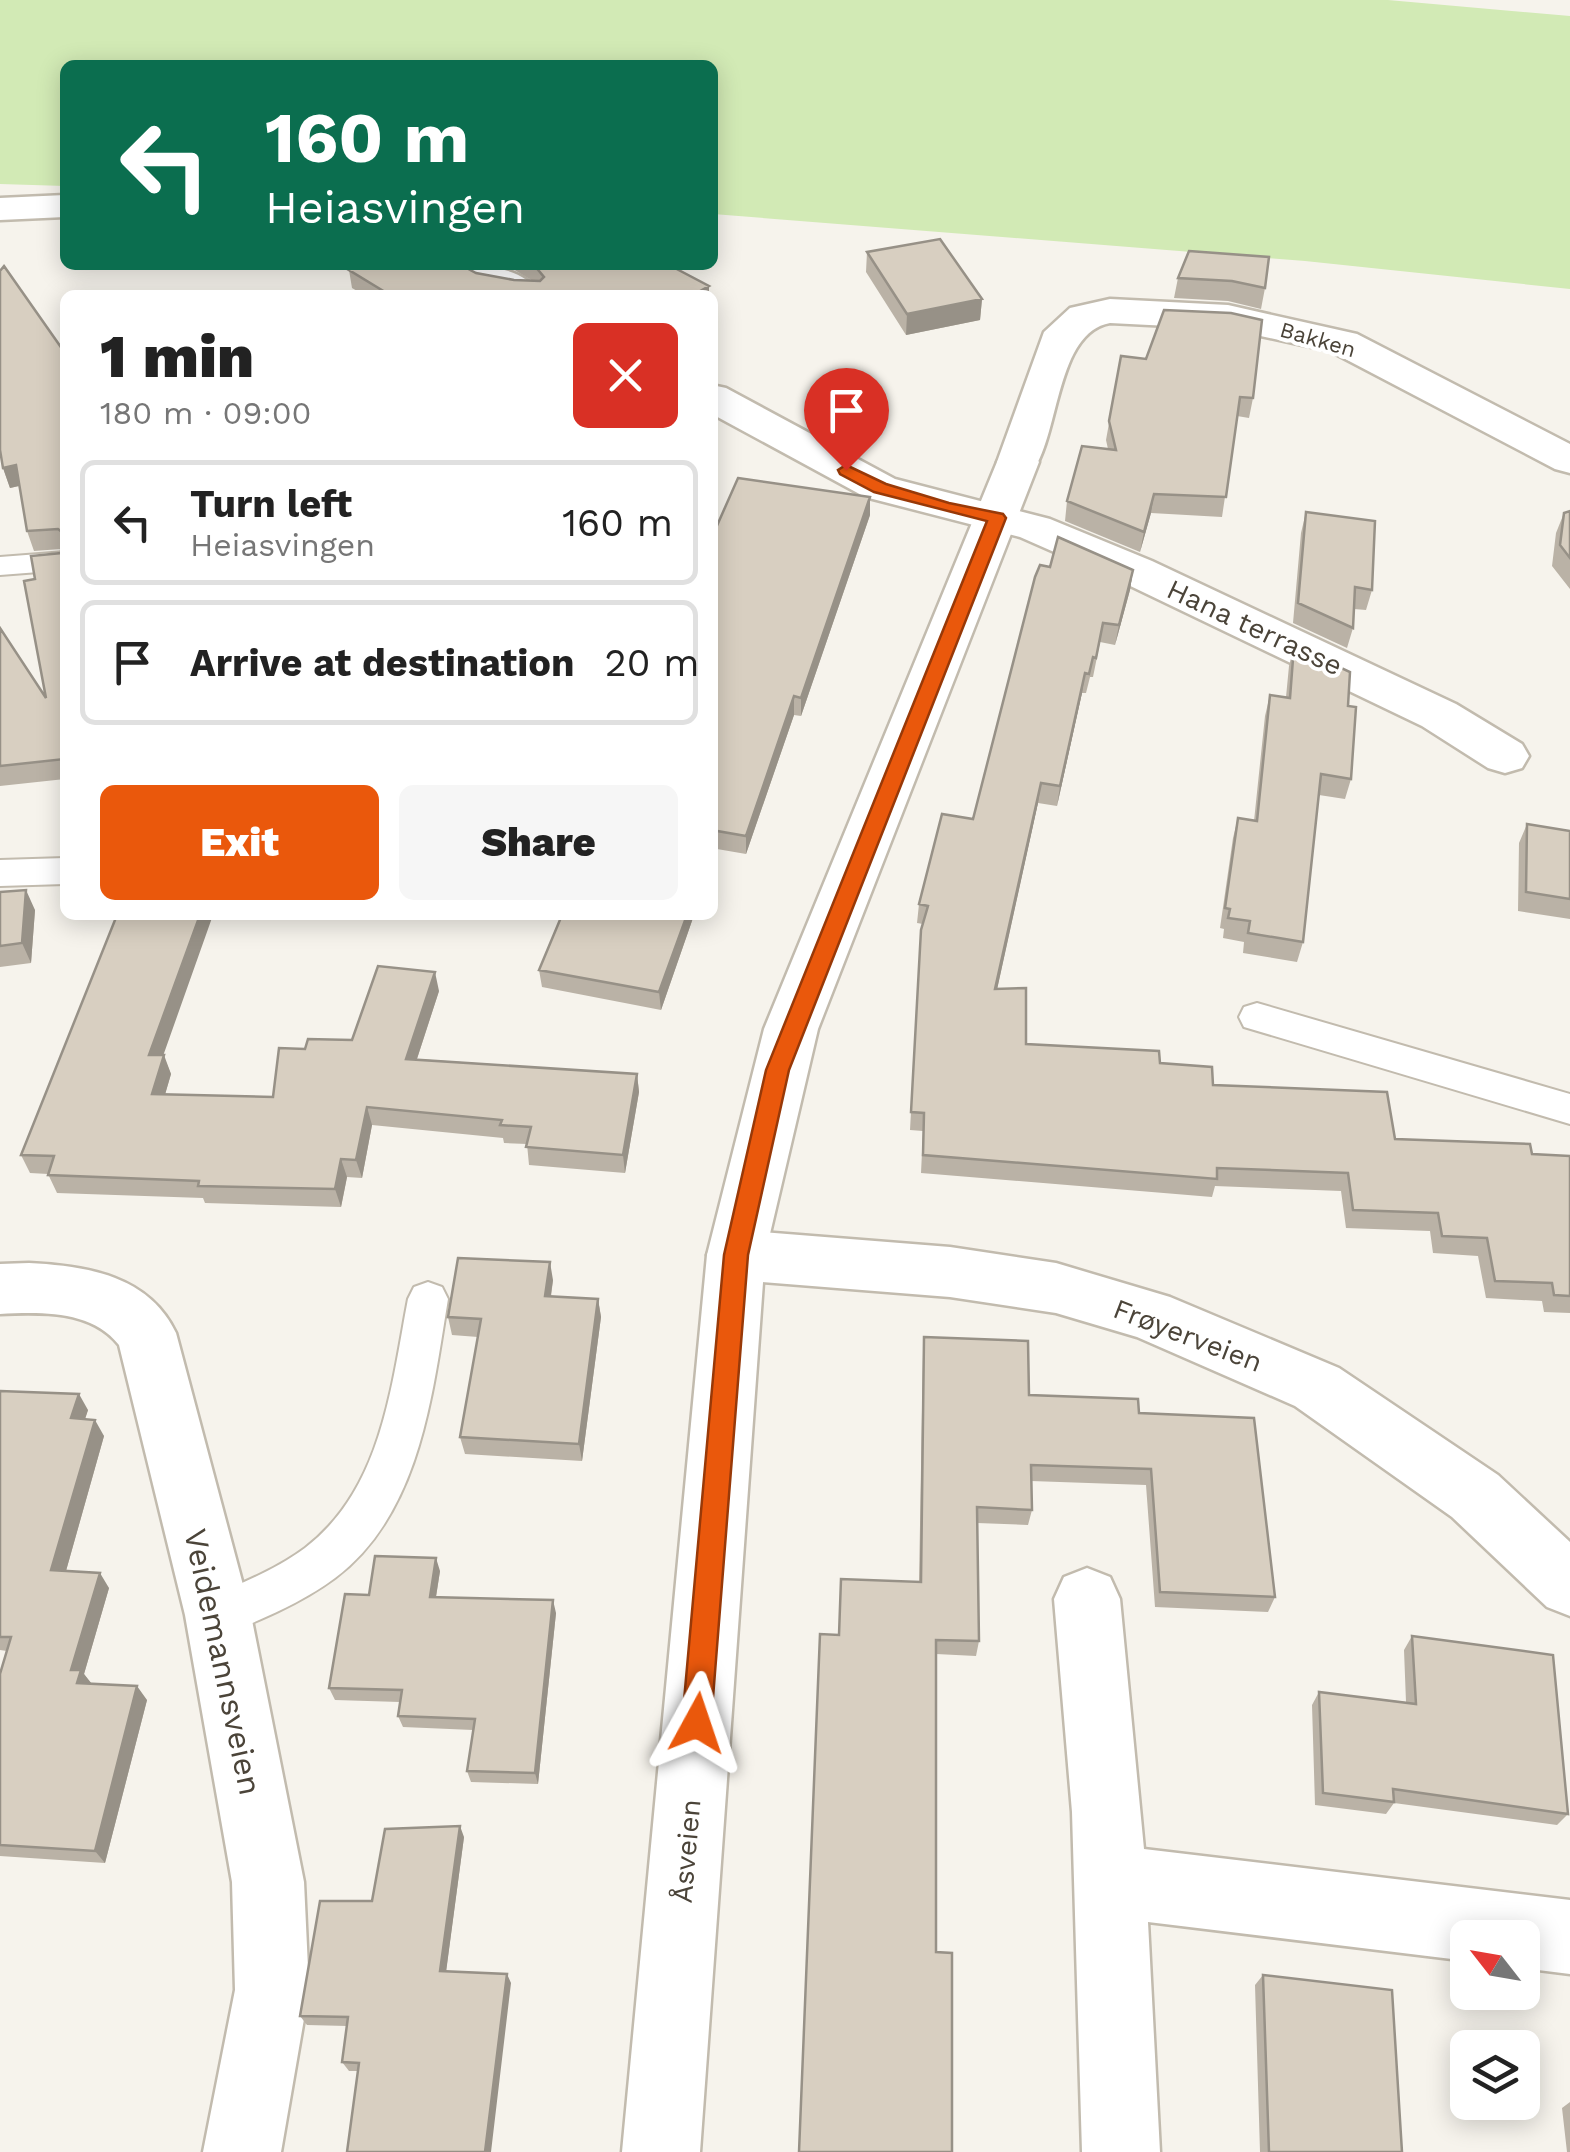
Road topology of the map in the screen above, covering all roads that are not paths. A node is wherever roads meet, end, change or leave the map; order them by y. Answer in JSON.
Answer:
{"nodes":[{"id":1,"x":60,"y":206,"type":"edge"},
{"id":2,"x":0,"y":209,"type":"edge"},
{"id":3,"x":477,"y":270,"type":"edge"},
{"id":4,"x":515,"y":290,"type":"edge"},
{"id":5,"x":718,"y":400,"type":"edge"},
{"id":6,"x":1570,"y":460,"type":"edge"},
{"id":7,"x":1018,"y":462,"type":"joint"},
{"id":8,"x":997,"y":518,"type":"junction"},
{"id":9,"x":60,"y":562,"type":"edge"},
{"id":10,"x":0,"y":566,"type":"edge"},
{"id":11,"x":1505,"y":756,"type":"dead end"},
{"id":12,"x":60,"y":870,"type":"edge"},
{"id":13,"x":0,"y":873,"type":"edge"},
{"id":14,"x":1256,"y":1017,"type":"dead end"},
{"id":15,"x":1570,"y":1109,"type":"edge"},
{"id":16,"x":736,"y":1255,"type":"junction"},
{"id":17,"x":0,"y":1289,"type":"edge"},
{"id":18,"x":428,"y":1300,"type":"dead end"},
{"id":19,"x":1570,"y":1585,"type":"edge"},
{"id":20,"x":1086,"y":1599,"type":"dead end"},
{"id":21,"x":218,"y":1615,"type":"junction"},
{"id":22,"x":1108,"y":1881,"type":"junction"},
{"id":23,"x":1570,"y":1936,"type":"edge"},
{"id":24,"x":242,"y":2152,"type":"edge"},
{"id":25,"x":661,"y":2152,"type":"edge"},
{"id":26,"x":1121,"y":2152,"type":"edge"}],
"edges":[{"from":1,"to":2,"type":"street"},
{"from":3,"to":4,"type":"street"},
{"from":5,"to":8,"type":"street","name":"Hana terrasse"},
{"from":6,"to":7,"type":"street","name":"Bakken"},
{"from":7,"to":8,"type":"street","name":"Åsveien"},
{"from":8,"to":11,"type":"street","name":"Hana terrasse"},
{"from":8,"to":16,"type":"street","name":"Åsveien"},
{"from":9,"to":10,"type":"lane"},
{"from":12,"to":13,"type":"lane"},
{"from":14,"to":15,"type":"lane"},
{"from":16,"to":19,"type":"street","name":"Frøyerveien"},
{"from":16,"to":25,"type":"street","name":"Åsveien"},
{"from":17,"to":21,"type":"street","name":"Veidemannsveien"},
{"from":18,"to":21,"type":"lane"},
{"from":20,"to":22,"type":"street"},
{"from":21,"to":24,"type":"street","name":"Veidemannsveien"},
{"from":22,"to":23,"type":"street"},
{"from":22,"to":26,"type":"street"}]}
